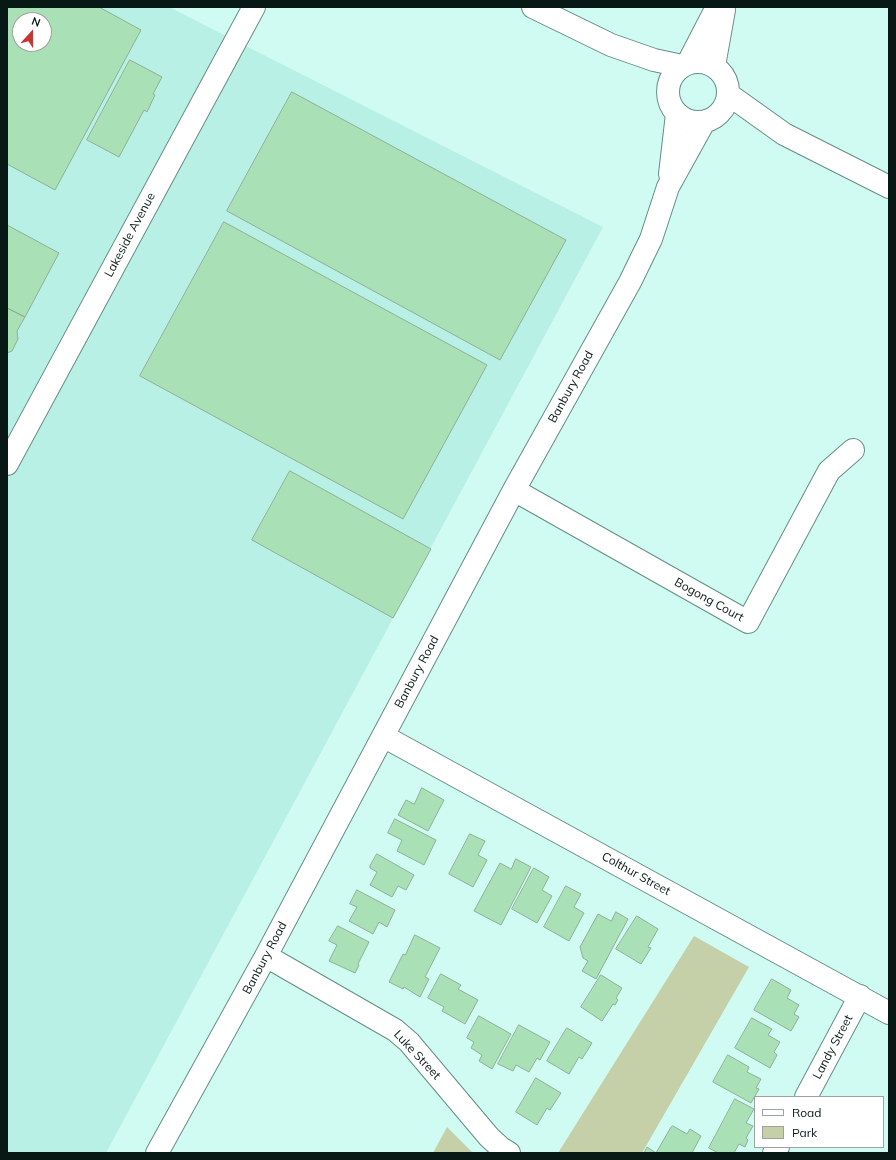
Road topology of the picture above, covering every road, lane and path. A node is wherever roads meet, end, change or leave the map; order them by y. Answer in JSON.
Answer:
{"nodes":[{"id":1,"x":254,"y":7,"type":"edge"},
{"id":2,"x":533,"y":7,"type":"edge"},
{"id":3,"x":717,"y":7,"type":"edge"},
{"id":4,"x":724,"y":7,"type":"edge"},
{"id":5,"x":611,"y":45,"type":"junction"},
{"id":6,"x":685,"y":64,"type":"junction"},
{"id":7,"x":714,"y":66,"type":"junction"},
{"id":8,"x":728,"y":94,"type":"junction"},
{"id":9,"x":673,"y":107,"type":"junction"},
{"id":10,"x":710,"y":119,"type":"junction"},
{"id":11,"x":784,"y":134,"type":"junction"},
{"id":12,"x":668,"y":187,"type":"junction"},
{"id":13,"x":889,"y":188,"type":"edge"},
{"id":14,"x":853,"y":450,"type":"dead end"},
{"id":15,"x":7,"y":464,"type":"edge"},
{"id":16,"x":514,"y":490,"type":"junction"},
{"id":17,"x":383,"y":736,"type":"junction"},
{"id":18,"x":266,"y":956,"type":"junction"},
{"id":19,"x":860,"y":996,"type":"junction"},
{"id":20,"x":889,"y":1013,"type":"edge"},
{"id":21,"x":807,"y":1096,"type":"edge"},
{"id":22,"x":157,"y":1153,"type":"edge"},
{"id":23,"x":509,"y":1153,"type":"edge"}],
"edges":[{"from":1,"to":15,"type":"street","name":"Lakeside Avenue"},
{"from":2,"to":5,"type":"street"},
{"from":3,"to":6,"type":"street"},
{"from":4,"to":7,"type":"street"},
{"from":5,"to":6,"type":"street"},
{"from":5,"to":9,"type":"street"},
{"from":6,"to":7,"type":"street"},
{"from":6,"to":9,"type":"street"},
{"from":7,"to":8,"type":"street"},
{"from":8,"to":10,"type":"street"},
{"from":8,"to":11,"type":"street"},
{"from":9,"to":10,"type":"street"},
{"from":9,"to":12,"type":"street","name":"Banbury Road"},
{"from":10,"to":11,"type":"street"},
{"from":10,"to":12,"type":"street","name":"Banbury Road"},
{"from":11,"to":13,"type":"street"},
{"from":12,"to":16,"type":"street","name":"Banbury Road"},
{"from":14,"to":16,"type":"street","name":"Bogong Court"},
{"from":16,"to":17,"type":"street","name":"Banbury Road"},
{"from":17,"to":18,"type":"street","name":"Banbury Road"},
{"from":17,"to":19,"type":"street","name":"Colthur Street"},
{"from":18,"to":22,"type":"street","name":"Banbury Road"},
{"from":18,"to":23,"type":"street","name":"Luke Street"},
{"from":19,"to":20,"type":"street","name":"Colthur Street"},
{"from":19,"to":21,"type":"street","name":"Landy Street"}]}
